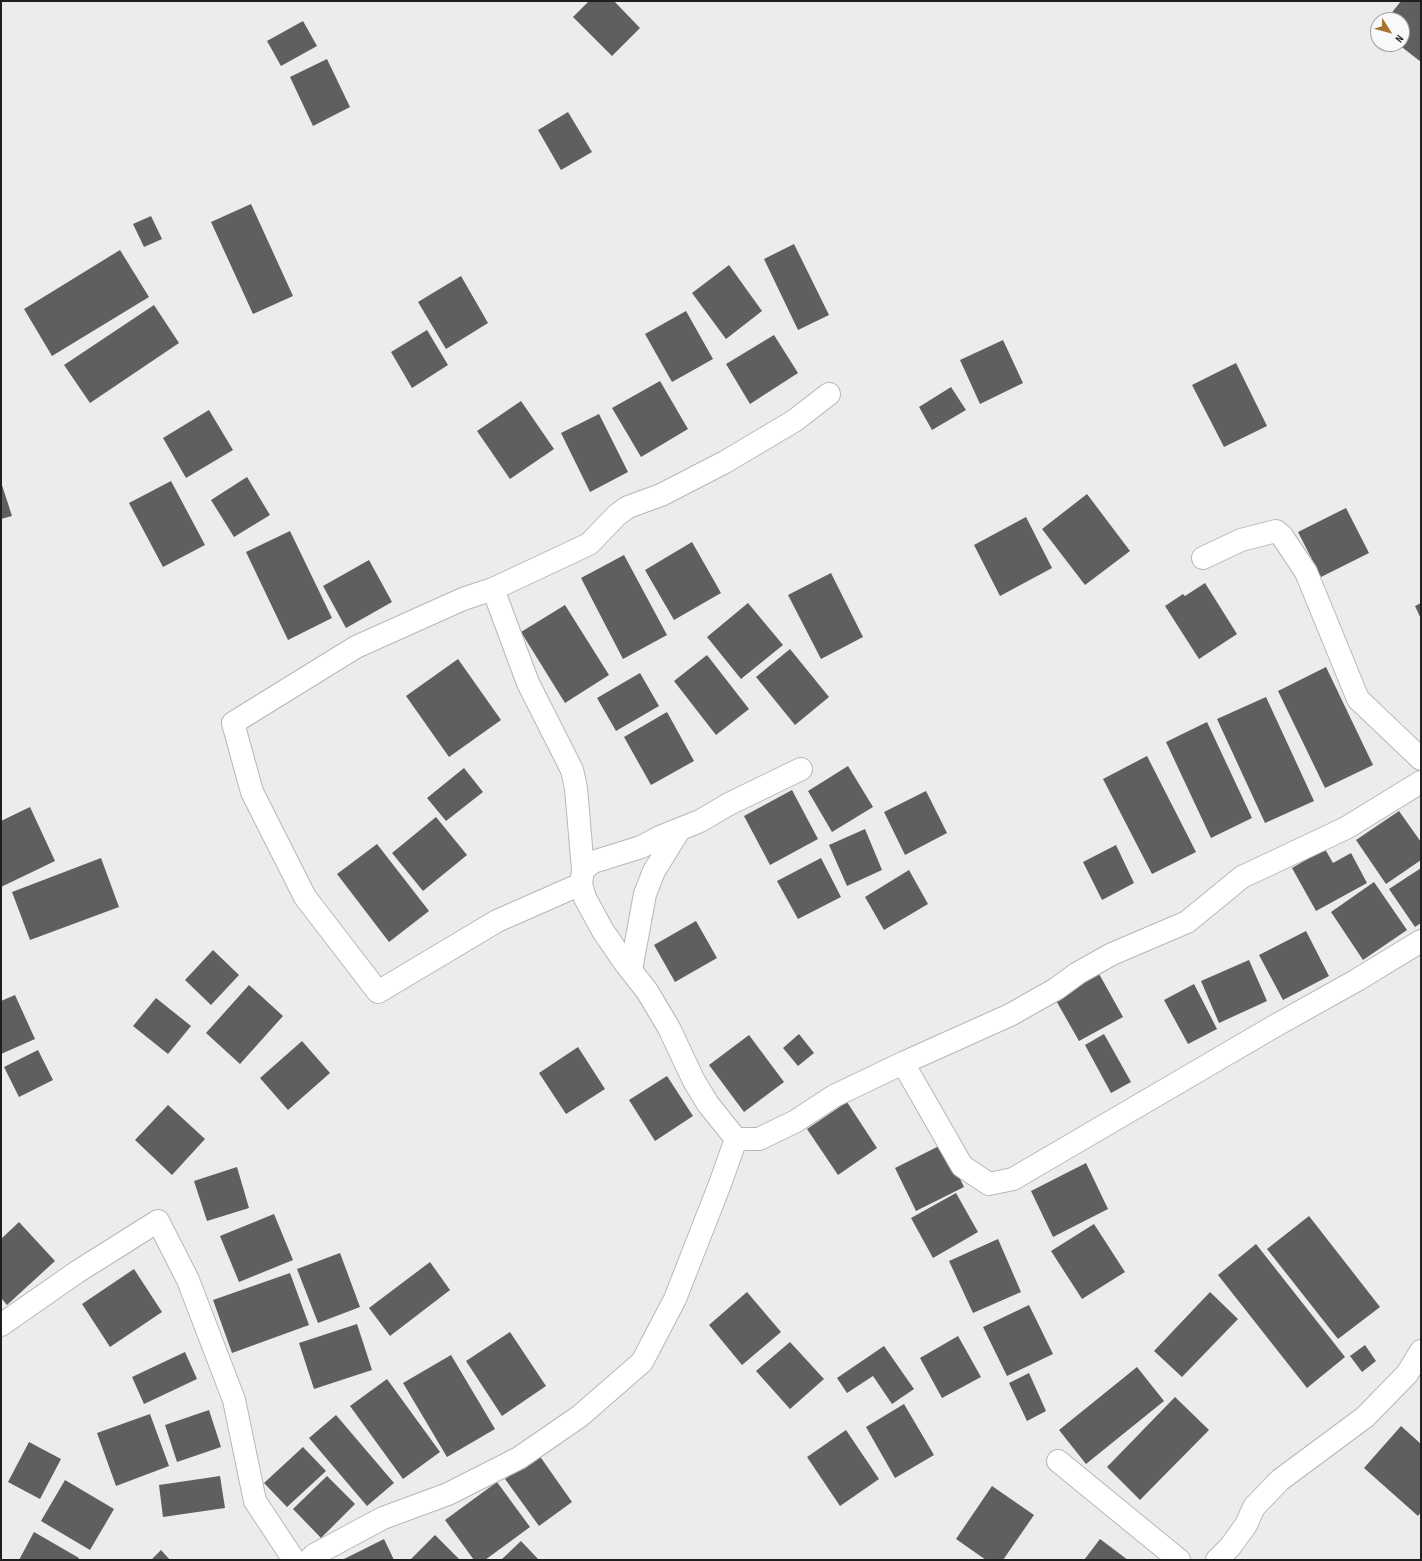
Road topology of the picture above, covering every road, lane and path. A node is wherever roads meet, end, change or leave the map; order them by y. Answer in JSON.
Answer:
{"nodes":[{"id":1,"x":829,"y":394,"type":"dead end"},
{"id":2,"x":1203,"y":558,"type":"dead end"},
{"id":3,"x":493,"y":589,"type":"junction"},
{"id":4,"x":1421,"y":759,"type":"edge"},
{"id":5,"x":801,"y":769,"type":"dead end"},
{"id":6,"x":1421,"y":782,"type":"edge"},
{"id":7,"x":680,"y":829,"type":"junction"},
{"id":8,"x":582,"y":877,"type":"junction"},
{"id":9,"x":1421,"y":940,"type":"edge"},
{"id":10,"x":631,"y":970,"type":"junction"},
{"id":11,"x":903,"y":1062,"type":"junction"},
{"id":12,"x":736,"y":1139,"type":"junction"},
{"id":13,"x":1,"y":1324,"type":"edge"},
{"id":14,"x":1421,"y":1351,"type":"edge"},
{"id":15,"x":1058,"y":1461,"type":"dead end"},
{"id":16,"x":294,"y":1560,"type":"edge"},
{"id":17,"x":309,"y":1560,"type":"edge"},
{"id":18,"x":1179,"y":1560,"type":"edge"},
{"id":19,"x":1217,"y":1560,"type":"edge"}],
"edges":[{"from":1,"to":3,"type":"street"},
{"from":2,"to":4,"type":"street"},
{"from":3,"to":8,"type":"street"},
{"from":3,"to":8,"type":"street"},
{"from":5,"to":7,"type":"street"},
{"from":6,"to":11,"type":"street"},
{"from":7,"to":8,"type":"street"},
{"from":7,"to":10,"type":"street"},
{"from":8,"to":10,"type":"street"},
{"from":9,"to":11,"type":"street"},
{"from":10,"to":12,"type":"street"},
{"from":11,"to":12,"type":"street"},
{"from":12,"to":17,"type":"street"},
{"from":13,"to":16,"type":"street"},
{"from":14,"to":19,"type":"street"},
{"from":15,"to":18,"type":"street"}]}
